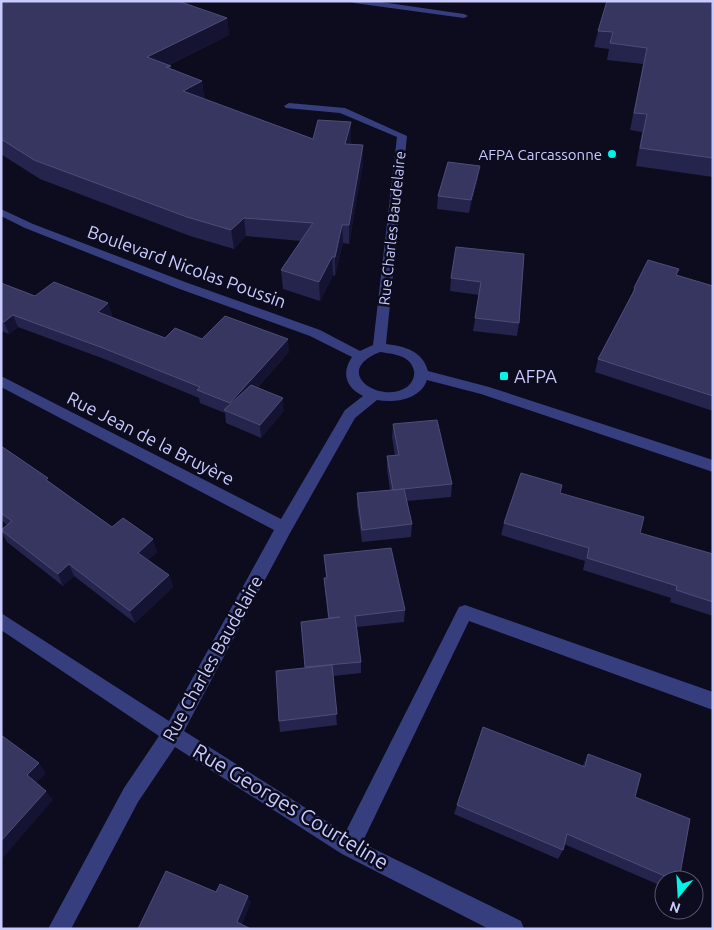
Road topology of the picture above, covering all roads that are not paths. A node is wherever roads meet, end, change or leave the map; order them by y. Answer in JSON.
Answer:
{"nodes":[{"id":1,"x":354,"y":1,"type":"edge"},
{"id":2,"x":464,"y":16,"type":"dead end"},
{"id":3,"x":289,"y":106,"type":"dead end"},
{"id":4,"x":1,"y":212,"type":"edge"},
{"id":5,"x":379,"y":348,"type":"junction"},
{"id":6,"x":360,"y":356,"type":"junction"},
{"id":7,"x":423,"y":374,"type":"junction"},
{"id":8,"x":1,"y":381,"type":"edge"},
{"id":9,"x":374,"y":395,"type":"junction"},
{"id":10,"x":713,"y":466,"type":"edge"},
{"id":11,"x":284,"y":528,"type":"junction"},
{"id":12,"x":1,"y":620,"type":"edge"},
{"id":13,"x":713,"y":701,"type":"edge"},
{"id":14,"x":172,"y":734,"type":"junction"},
{"id":15,"x":350,"y":847,"type":"junction"},
{"id":16,"x":59,"y":929,"type":"edge"},
{"id":17,"x":513,"y":929,"type":"edge"}],
"edges":[{"from":1,"to":2,"type":"street"},
{"from":3,"to":5,"type":"street","name":"Rue Charles Baudelaire"},
{"from":4,"to":6,"type":"street","name":"Boulevard Nicolas Poussin"},
{"from":5,"to":6,"type":"street"},
{"from":5,"to":7,"type":"street"},
{"from":6,"to":9,"type":"street"},
{"from":7,"to":9,"type":"street"},
{"from":7,"to":10,"type":"street"},
{"from":8,"to":11,"type":"street","name":"Rue Jean de la Bruyère"},
{"from":9,"to":11,"type":"street","name":"Rue Charles Baudelaire"},
{"from":11,"to":14,"type":"street","name":"Rue Charles Baudelaire"},
{"from":12,"to":14,"type":"street","name":"Rue Georges Courteline"},
{"from":13,"to":15,"type":"street"},
{"from":14,"to":15,"type":"street","name":"Rue Georges Courteline"},
{"from":14,"to":16,"type":"street","name":"Rue Charles Baudelaire"},
{"from":15,"to":17,"type":"street","name":"Rue Georges Courteline"}]}
